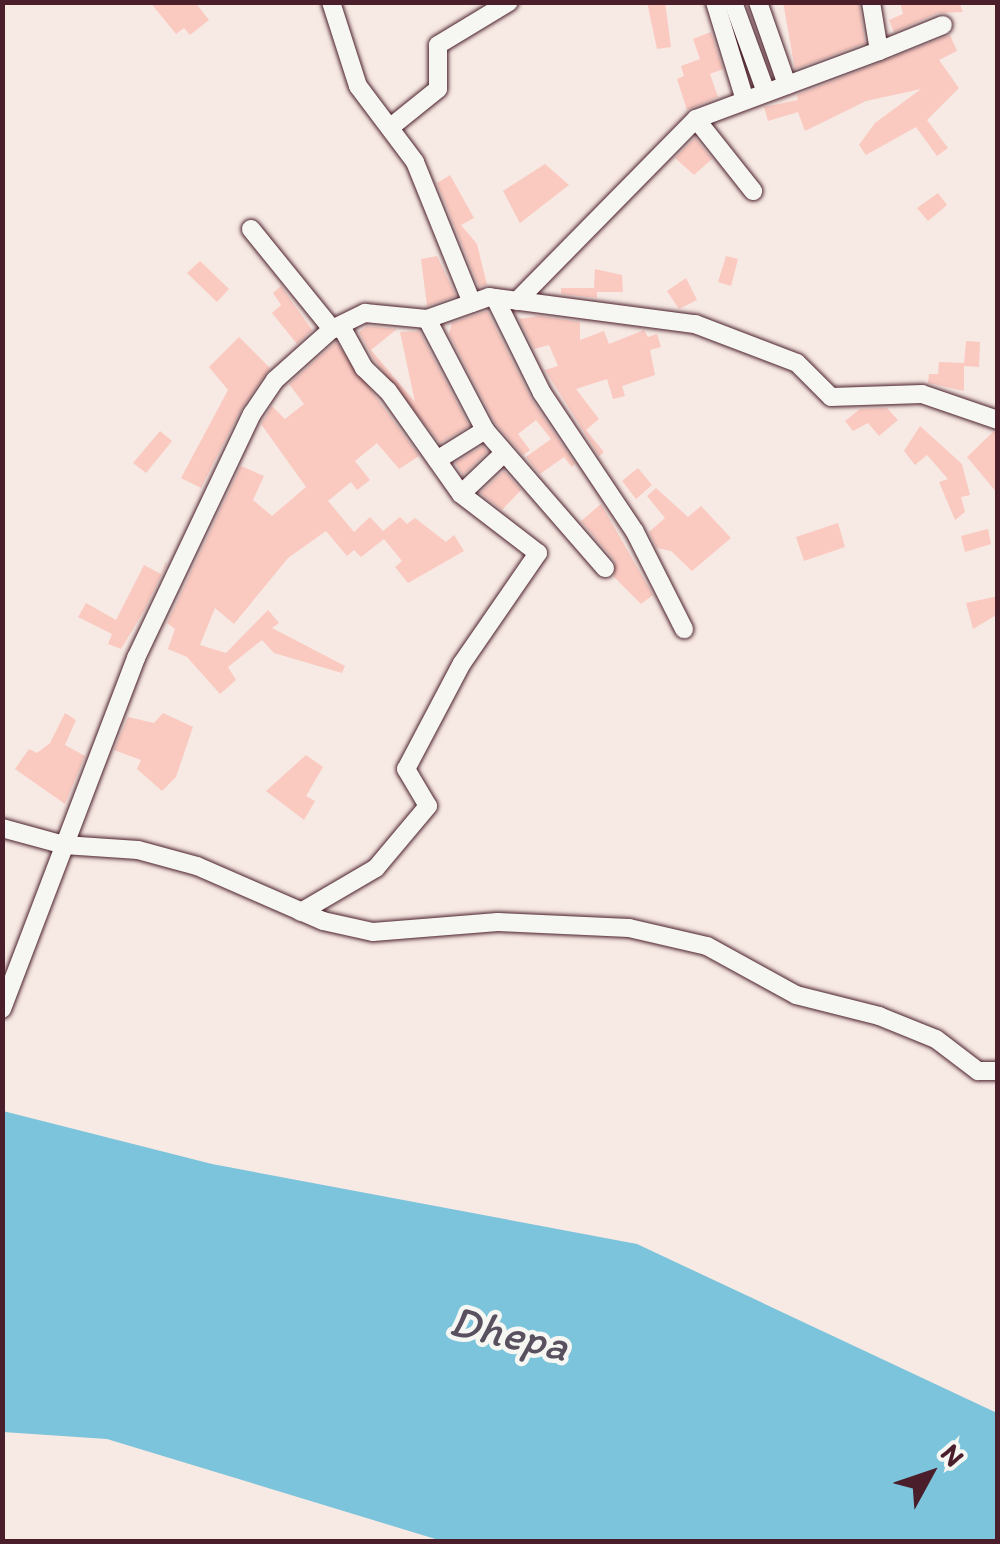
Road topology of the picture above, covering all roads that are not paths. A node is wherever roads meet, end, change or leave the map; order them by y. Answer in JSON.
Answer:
{"nodes":[{"id":1,"x":331,"y":2,"type":"edge"},
{"id":2,"x":509,"y":2,"type":"edge"},
{"id":3,"x":714,"y":2,"type":"edge"},
{"id":4,"x":733,"y":2,"type":"edge"},
{"id":5,"x":758,"y":2,"type":"edge"},
{"id":6,"x":870,"y":2,"type":"edge"},
{"id":7,"x":943,"y":25,"type":"dead end"},
{"id":8,"x":879,"y":51,"type":"junction"},
{"id":9,"x":787,"y":85,"type":"junction"},
{"id":10,"x":766,"y":92,"type":"junction"},
{"id":11,"x":745,"y":100,"type":"junction"},
{"id":12,"x":696,"y":119,"type":"junction"},
{"id":13,"x":392,"y":126,"type":"junction"},
{"id":14,"x":753,"y":191,"type":"dead end"},
{"id":15,"x":251,"y":229,"type":"dead end"},
{"id":16,"x":495,"y":298,"type":"junction"},
{"id":17,"x":518,"y":301,"type":"junction"},
{"id":18,"x":472,"y":303,"type":"junction"},
{"id":19,"x":427,"y":319,"type":"junction"},
{"id":20,"x":332,"y":329,"type":"junction"},
{"id":21,"x":998,"y":420,"type":"edge"},
{"id":22,"x":486,"y":430,"type":"junction"},
{"id":23,"x":503,"y":454,"type":"junction"},
{"id":24,"x":438,"y":460,"type":"junction"},
{"id":25,"x":461,"y":494,"type":"junction"},
{"id":26,"x":605,"y":568,"type":"dead end"},
{"id":27,"x":684,"y":628,"type":"dead end"},
{"id":28,"x":2,"y":828,"type":"edge"},
{"id":29,"x":64,"y":846,"type":"junction"},
{"id":30,"x":301,"y":912,"type":"junction"},
{"id":31,"x":2,"y":1009,"type":"edge"},
{"id":32,"x":998,"y":1071,"type":"edge"}],
"edges":[{"from":1,"to":13,"type":"street"},
{"from":2,"to":13,"type":"street"},
{"from":3,"to":11,"type":"street"},
{"from":4,"to":10,"type":"street"},
{"from":5,"to":9,"type":"street"},
{"from":6,"to":8,"type":"street"},
{"from":7,"to":8,"type":"street"},
{"from":8,"to":9,"type":"street"},
{"from":9,"to":10,"type":"street"},
{"from":10,"to":11,"type":"street"},
{"from":11,"to":12,"type":"street"},
{"from":12,"to":14,"type":"street"},
{"from":12,"to":17,"type":"street"},
{"from":13,"to":18,"type":"street"},
{"from":15,"to":20,"type":"street"},
{"from":16,"to":17,"type":"street"},
{"from":16,"to":18,"type":"street"},
{"from":16,"to":27,"type":"street"},
{"from":17,"to":21,"type":"street"},
{"from":18,"to":19,"type":"street"},
{"from":19,"to":20,"type":"street"},
{"from":19,"to":22,"type":"street"},
{"from":20,"to":24,"type":"street"},
{"from":20,"to":29,"type":"street"},
{"from":22,"to":23,"type":"street"},
{"from":22,"to":24,"type":"street"},
{"from":23,"to":25,"type":"street"},
{"from":23,"to":26,"type":"street"},
{"from":24,"to":25,"type":"street"},
{"from":25,"to":30,"type":"street"},
{"from":28,"to":29,"type":"street"},
{"from":29,"to":30,"type":"street"},
{"from":29,"to":31,"type":"street"},
{"from":30,"to":32,"type":"street"}]}
